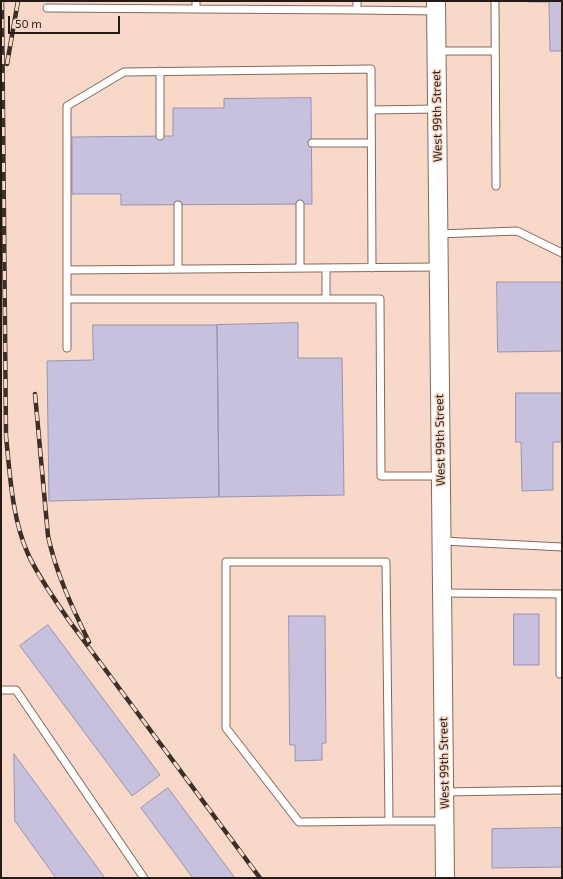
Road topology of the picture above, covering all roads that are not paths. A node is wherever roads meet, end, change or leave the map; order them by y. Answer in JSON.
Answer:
{"nodes":[{"id":1,"x":357,"y":1,"type":"edge"},
{"id":2,"x":495,"y":1,"type":"edge"},
{"id":3,"x":196,"y":5,"type":"edge"},
{"id":4,"x":436,"y":6,"type":"edge"},
{"id":5,"x":46,"y":8,"type":"dead end"},
{"id":6,"x":357,"y":10,"type":"junction"},
{"id":7,"x":436,"y":51,"type":"junction"},
{"id":8,"x":495,"y":51,"type":"junction"},
{"id":9,"x":160,"y":71,"type":"junction"},
{"id":10,"x":437,"y":109,"type":"junction"},
{"id":11,"x":371,"y":110,"type":"junction"},
{"id":12,"x":160,"y":136,"type":"dead end"},
{"id":13,"x":371,"y":143,"type":"junction"},
{"id":14,"x":312,"y":144,"type":"dead end"},
{"id":15,"x":496,"y":186,"type":"dead end"},
{"id":16,"x":300,"y":204,"type":"dead end"},
{"id":17,"x":178,"y":205,"type":"dead end"},
{"id":18,"x":438,"y":234,"type":"junction"},
{"id":19,"x":562,"y":253,"type":"edge"},
{"id":20,"x":438,"y":267,"type":"junction"},
{"id":21,"x":300,"y":268,"type":"junction"},
{"id":22,"x":326,"y":268,"type":"junction"},
{"id":23,"x":372,"y":268,"type":"junction"},
{"id":24,"x":178,"y":269,"type":"junction"},
{"id":25,"x":67,"y":270,"type":"junction"},
{"id":26,"x":67,"y":299,"type":"junction"},
{"id":27,"x":326,"y":299,"type":"junction"},
{"id":28,"x":67,"y":348,"type":"dead end"},
{"id":29,"x":441,"y":476,"type":"junction"},
{"id":30,"x":441,"y":541,"type":"junction"},
{"id":31,"x":562,"y":547,"type":"edge"},
{"id":32,"x":442,"y":593,"type":"junction"},
{"id":33,"x":560,"y":674,"type":"dead end"},
{"id":34,"x":1,"y":690,"type":"edge"},
{"id":35,"x":562,"y":790,"type":"edge"},
{"id":36,"x":444,"y":792,"type":"junction"},
{"id":37,"x":389,"y":821,"type":"junction"},
{"id":38,"x":444,"y":821,"type":"junction"},
{"id":39,"x":144,"y":878,"type":"edge"},
{"id":40,"x":445,"y":878,"type":"edge"}],
"edges":[{"from":1,"to":6,"type":"lane"},
{"from":2,"to":8,"type":"lane"},
{"from":3,"to":5,"type":"lane"},
{"from":3,"to":6,"type":"lane"},
{"from":4,"to":6,"type":"lane"},
{"from":4,"to":7,"type":"street","name":"West 99th Street"},
{"from":7,"to":8,"type":"lane"},
{"from":7,"to":10,"type":"street","name":"West 99th Street"},
{"from":8,"to":15,"type":"lane"},
{"from":9,"to":11,"type":"lane"},
{"from":9,"to":12,"type":"lane"},
{"from":9,"to":25,"type":"lane"},
{"from":10,"to":11,"type":"lane"},
{"from":10,"to":18,"type":"street","name":"West 99th Street"},
{"from":11,"to":13,"type":"lane"},
{"from":13,"to":14,"type":"lane"},
{"from":13,"to":23,"type":"lane"},
{"from":16,"to":21,"type":"lane"},
{"from":17,"to":24,"type":"lane"},
{"from":18,"to":19,"type":"lane"},
{"from":18,"to":20,"type":"street","name":"West 99th Street"},
{"from":20,"to":23,"type":"lane"},
{"from":20,"to":29,"type":"street","name":"West 99th Street"},
{"from":21,"to":22,"type":"lane"},
{"from":21,"to":24,"type":"lane"},
{"from":22,"to":23,"type":"lane"},
{"from":22,"to":27,"type":"lane"},
{"from":24,"to":25,"type":"lane"},
{"from":25,"to":26,"type":"lane"},
{"from":26,"to":27,"type":"lane"},
{"from":26,"to":28,"type":"lane"},
{"from":27,"to":29,"type":"lane"},
{"from":29,"to":30,"type":"street","name":"West 99th Street"},
{"from":30,"to":31,"type":"lane"},
{"from":30,"to":32,"type":"street","name":"West 99th Street"},
{"from":32,"to":33,"type":"lane"},
{"from":32,"to":36,"type":"street","name":"West 99th Street"},
{"from":34,"to":39,"type":"lane"},
{"from":35,"to":36,"type":"lane"},
{"from":36,"to":38,"type":"street","name":"West 99th Street"},
{"from":37,"to":37,"type":"lane"},
{"from":37,"to":38,"type":"lane"},
{"from":38,"to":40,"type":"street","name":"West 99th Street"}]}
